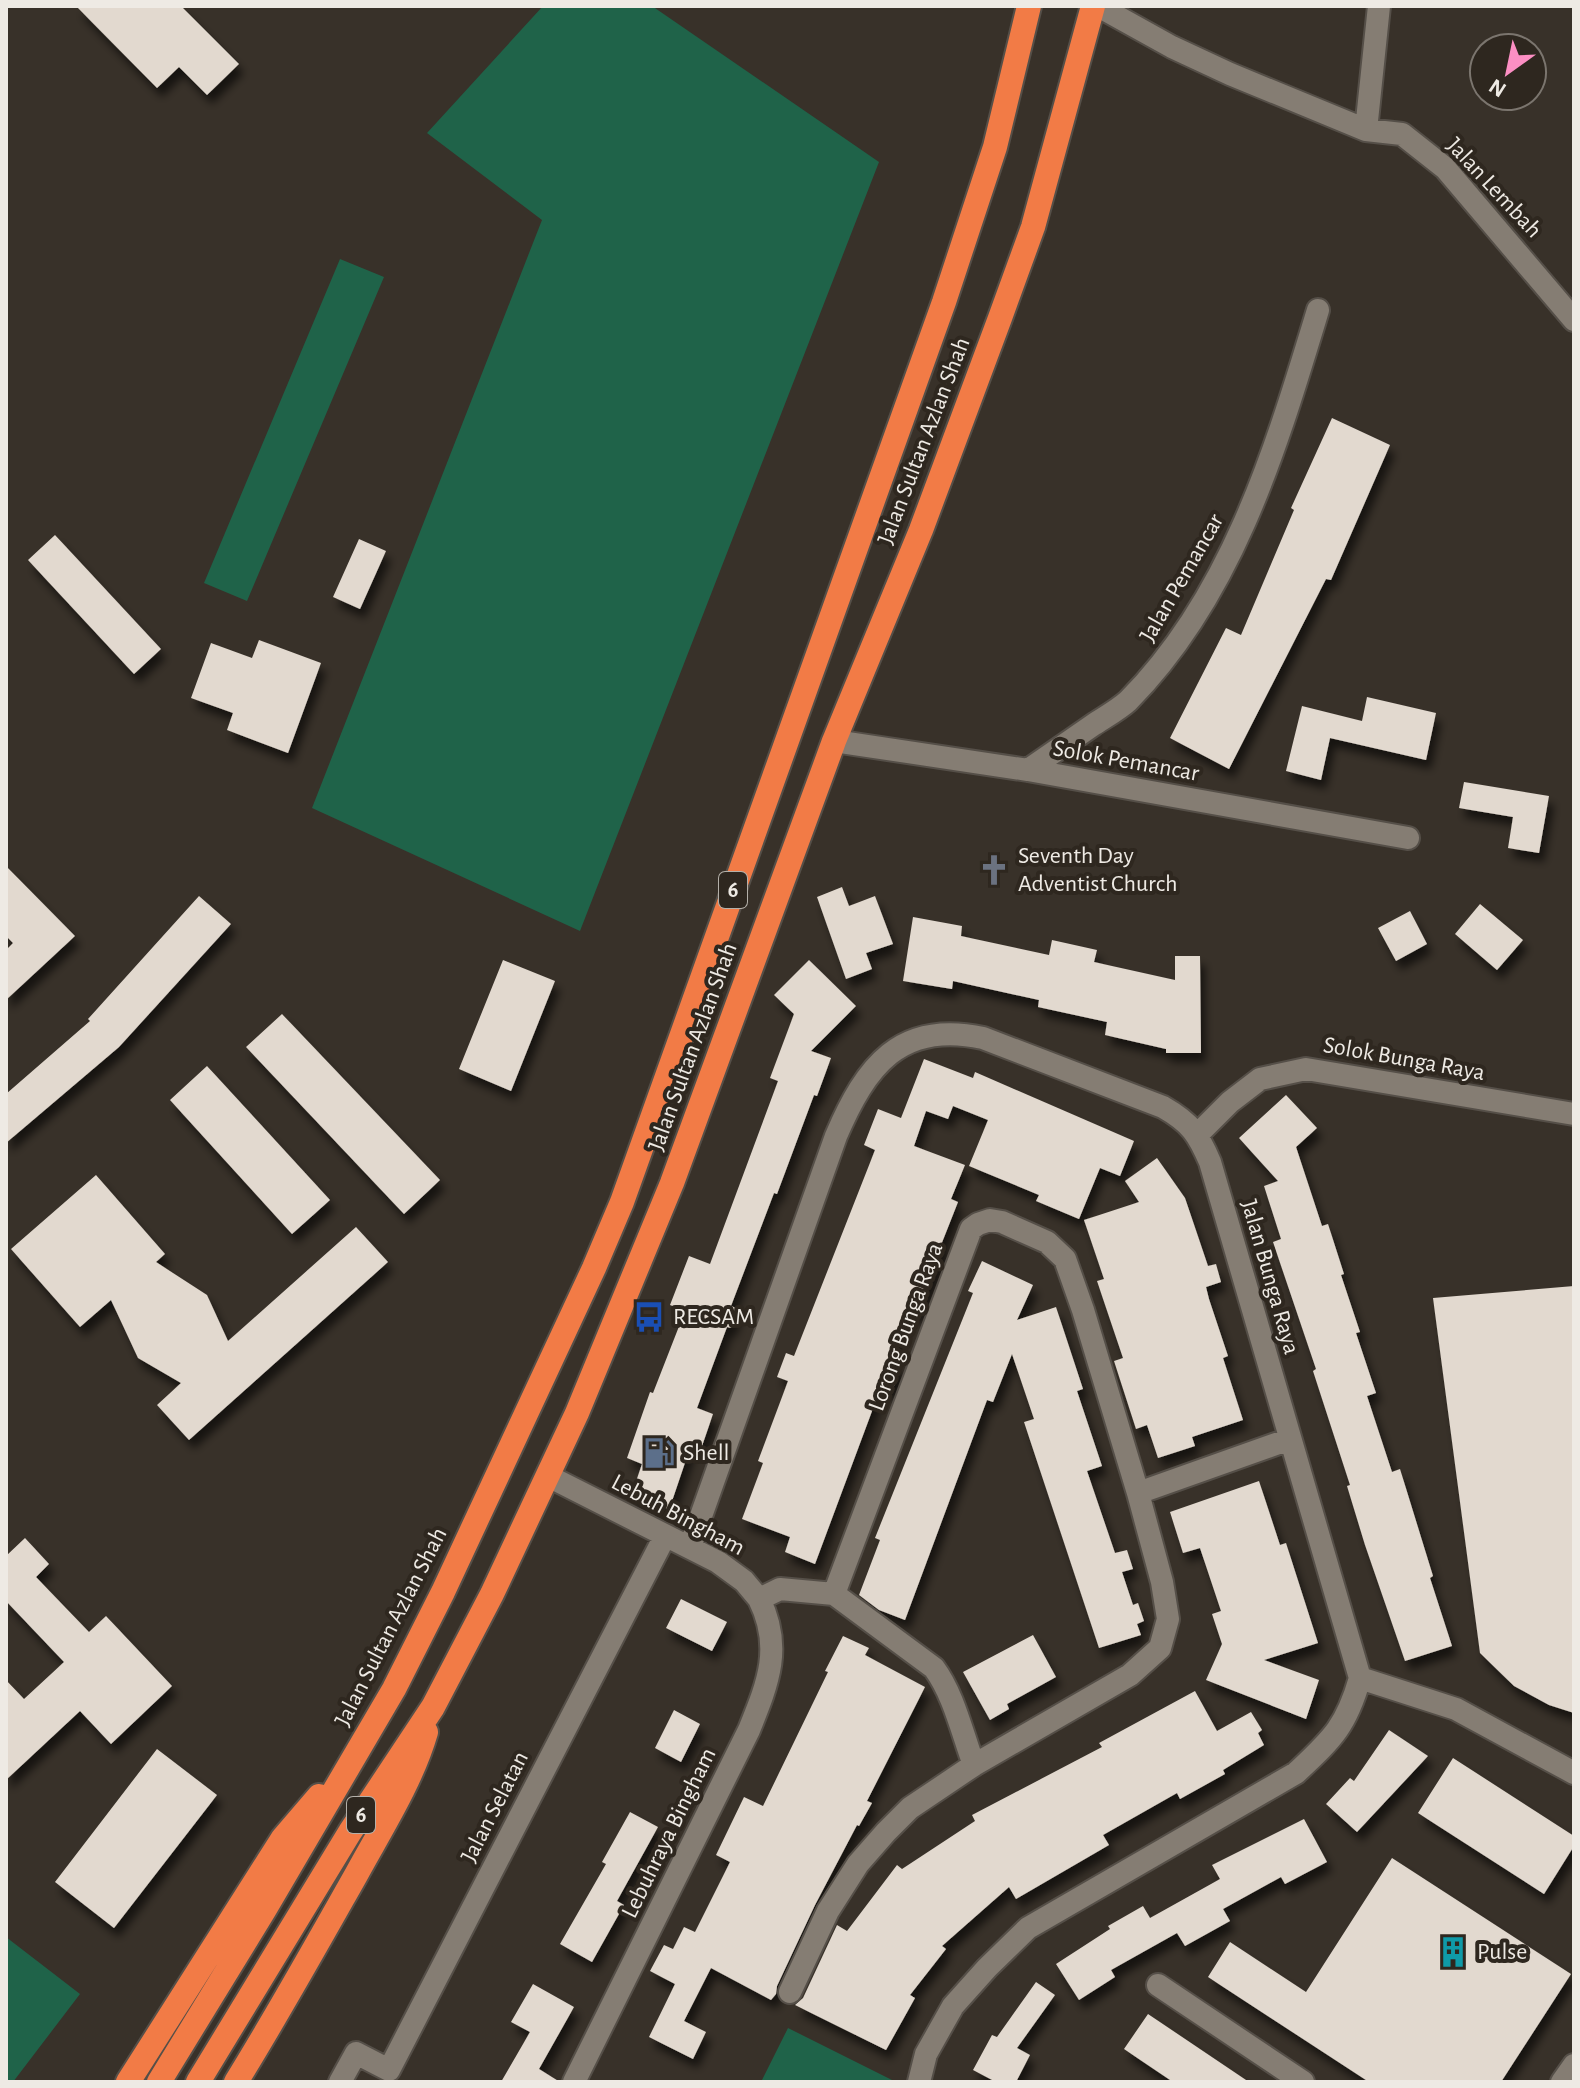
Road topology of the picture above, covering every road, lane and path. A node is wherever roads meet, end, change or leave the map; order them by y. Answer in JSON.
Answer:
{"nodes":[{"id":1,"x":1029,"y":6,"type":"edge"},
{"id":2,"x":1096,"y":6,"type":"edge"},
{"id":3,"x":1379,"y":6,"type":"edge"},
{"id":4,"x":1366,"y":130,"type":"junction"},
{"id":5,"x":1318,"y":310,"type":"dead end"},
{"id":6,"x":1574,"y":320,"type":"edge"},
{"id":7,"x":834,"y":741,"type":"junction"},
{"id":8,"x":1028,"y":770,"type":"junction"},
{"id":9,"x":1408,"y":838,"type":"dead end"},
{"id":10,"x":1574,"y":1114,"type":"edge"},
{"id":11,"x":1198,"y":1134,"type":"junction"},
{"id":12,"x":1290,"y":1439,"type":"junction"},
{"id":13,"x":548,"y":1476,"type":"junction"},
{"id":14,"x":1138,"y":1493,"type":"junction"},
{"id":15,"x":665,"y":1536,"type":"junction"},
{"id":16,"x":690,"y":1547,"type":"junction"},
{"id":17,"x":834,"y":1594,"type":"junction"},
{"id":18,"x":759,"y":1599,"type":"junction"},
{"id":19,"x":1360,"y":1678,"type":"junction"},
{"id":20,"x":433,"y":1707,"type":"junction"},
{"id":21,"x":362,"y":1745,"type":"junction"},
{"id":22,"x":974,"y":1765,"type":"junction"},
{"id":23,"x":1574,"y":1773,"type":"edge"},
{"id":24,"x":1158,"y":1985,"type":"dead end"},
{"id":25,"x":790,"y":1992,"type":"dead end"},
{"id":26,"x":1574,"y":2065,"type":"edge"},
{"id":27,"x":128,"y":2082,"type":"edge"},
{"id":28,"x":159,"y":2082,"type":"edge"},
{"id":29,"x":198,"y":2082,"type":"edge"},
{"id":30,"x":236,"y":2082,"type":"edge"},
{"id":31,"x":340,"y":2082,"type":"edge"},
{"id":32,"x":574,"y":2082,"type":"edge"},
{"id":33,"x":919,"y":2082,"type":"edge"},
{"id":34,"x":1303,"y":2082,"type":"edge"},
{"id":35,"x":1562,"y":2082,"type":"edge"}],
"edges":[{"from":1,"to":21,"type":"highway","name":"Jalan Sultan Azlan Shah","number":"6"},
{"from":2,"to":4,"type":"street"},
{"from":2,"to":7,"type":"highway","name":"Jalan Sultan Azlan Shah","number":"6"},
{"from":3,"to":4,"type":"street"},
{"from":4,"to":6,"type":"street","name":"Jalan Lembah"},
{"from":5,"to":8,"type":"street","name":"Jalan Pemancar"},
{"from":7,"to":8,"type":"street","name":"Solok Pemancar"},
{"from":7,"to":13,"type":"highway","name":"Jalan Sultan Azlan Shah","number":"6"},
{"from":8,"to":9,"type":"street","name":"Solok Pemancar"},
{"from":10,"to":11,"type":"street","name":"Solok Bunga Raya"},
{"from":11,"to":12,"type":"street","name":"Jalan Bunga Raya"},
{"from":11,"to":16,"type":"street","name":"Jalan Bunga Raya"},
{"from":12,"to":14,"type":"street"},
{"from":12,"to":19,"type":"street","name":"Jalan Bunga Raya"},
{"from":13,"to":15,"type":"street","name":"Lebuh Bingham"},
{"from":13,"to":20,"type":"highway","name":"Jalan Sultan Azlan Shah","number":"6"},
{"from":14,"to":17,"type":"street","name":"Lorong Bunga Raya"},
{"from":14,"to":22,"type":"street","name":"Lorong Bunga Raya"},
{"from":15,"to":16,"type":"street","name":"Lebuh Bingham"},
{"from":15,"to":31,"type":"street","name":"Jalan Selatan"},
{"from":16,"to":18,"type":"street","name":"Lebuh Bingham"},
{"from":17,"to":18,"type":"street"},
{"from":17,"to":22,"type":"street"},
{"from":18,"to":32,"type":"street","name":"Lebuhraya Bingham"},
{"from":19,"to":23,"type":"street"},
{"from":19,"to":33,"type":"street"},
{"from":20,"to":29,"type":"highway","name":"Jalan Sultan Azlan Shah","number":"6"},
{"from":20,"to":30,"type":"highway"},
{"from":21,"to":27,"type":"highway"},
{"from":21,"to":28,"type":"highway","name":"Jalan Sultan Azlan Shah","number":"6"},
{"from":22,"to":25,"type":"street","name":"Lorong Bunga Raya"},
{"from":24,"to":34,"type":"street"},
{"from":26,"to":35,"type":"street"}]}
